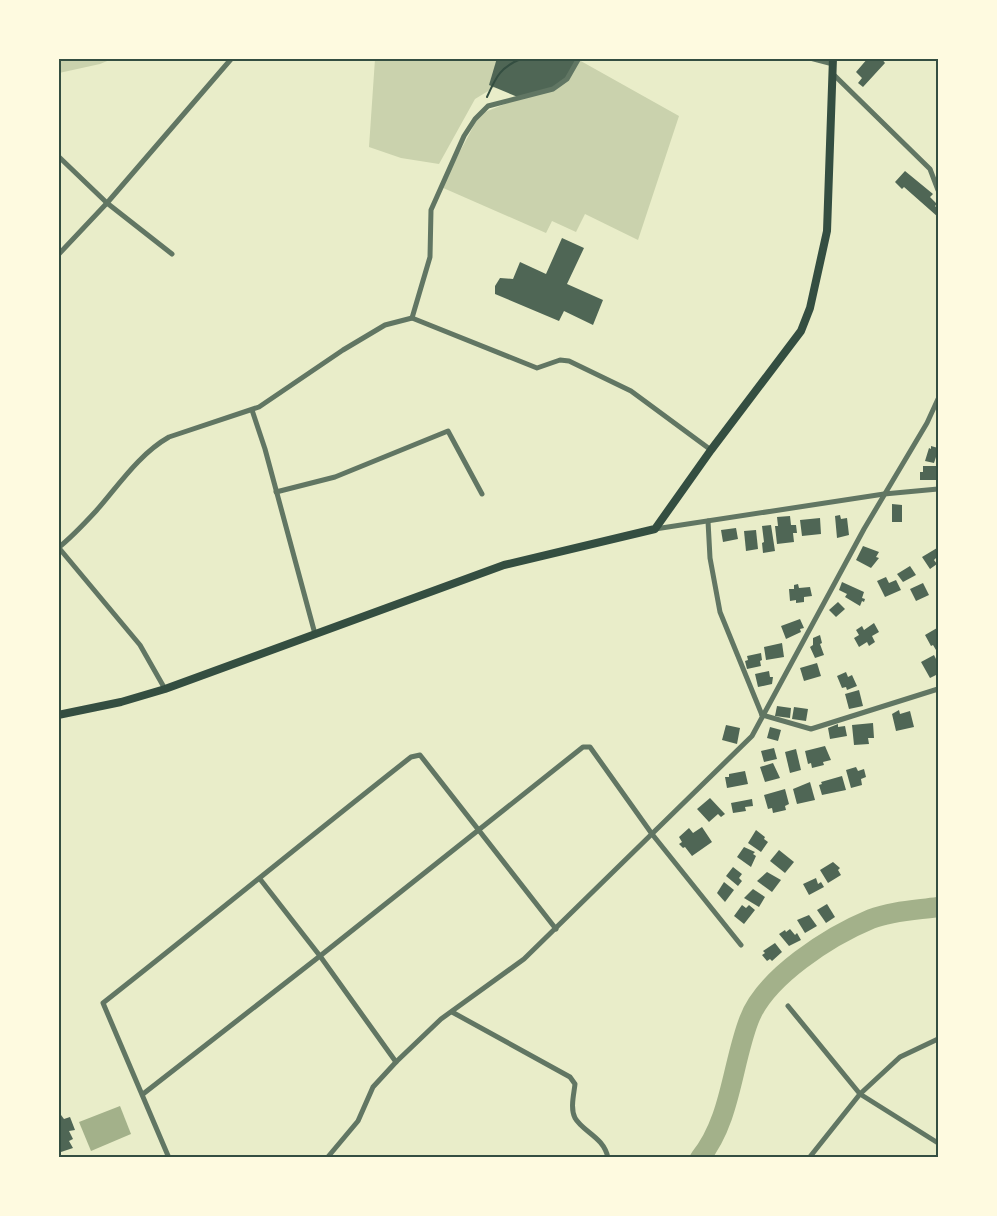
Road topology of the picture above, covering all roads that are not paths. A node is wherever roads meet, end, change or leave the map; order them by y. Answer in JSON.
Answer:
{"nodes":[{"id":1,"x":232,"y":58,"type":"edge"},
{"id":2,"x":579,"y":58,"type":"edge"},
{"id":3,"x":810,"y":58,"type":"edge"},
{"id":4,"x":833,"y":62,"type":"edge"},
{"id":5,"x":833,"y":74,"type":"junction"},
{"id":6,"x":58,"y":156,"type":"edge"},
{"id":7,"x":939,"y":190,"type":"edge"},
{"id":8,"x":107,"y":203,"type":"junction"},
{"id":9,"x":58,"y":255,"type":"edge"},
{"id":10,"x":172,"y":255,"type":"dead end"},
{"id":11,"x":412,"y":318,"type":"junction"},
{"id":12,"x":939,"y":399,"type":"edge"},
{"id":13,"x":252,"y":410,"type":"junction"},
{"id":14,"x":711,"y":450,"type":"junction"},
{"id":15,"x":939,"y":489,"type":"edge"},
{"id":16,"x":276,"y":492,"type":"junction"},
{"id":17,"x":482,"y":494,"type":"dead end"},
{"id":18,"x":884,"y":494,"type":"junction"},
{"id":19,"x":708,"y":521,"type":"junction"},
{"id":20,"x":655,"y":529,"type":"junction"},
{"id":21,"x":59,"y":548,"type":"edge"},
{"id":22,"x":315,"y":634,"type":"junction"},
{"id":23,"x":165,"y":689,"type":"junction"},
{"id":24,"x":939,"y":689,"type":"edge"},
{"id":25,"x":58,"y":715,"type":"edge"},
{"id":26,"x":762,"y":715,"type":"junction"},
{"id":27,"x":478,"y":831,"type":"junction"},
{"id":28,"x":652,"y":834,"type":"junction"},
{"id":29,"x":260,"y":879,"type":"junction"},
{"id":30,"x":556,"y":929,"type":"junction"},
{"id":31,"x":741,"y":945,"type":"dead end"},
{"id":32,"x":320,"y":956,"type":"junction"},
{"id":33,"x":788,"y":1006,"type":"dead end"},
{"id":34,"x":452,"y":1012,"type":"junction"},
{"id":35,"x":939,"y":1040,"type":"edge"},
{"id":36,"x":396,"y":1062,"type":"junction"},
{"id":37,"x":143,"y":1094,"type":"junction"},
{"id":38,"x":860,"y":1094,"type":"junction"},
{"id":39,"x":939,"y":1143,"type":"edge"},
{"id":40,"x":169,"y":1158,"type":"edge"},
{"id":41,"x":327,"y":1158,"type":"edge"},
{"id":42,"x":608,"y":1158,"type":"edge"},
{"id":43,"x":809,"y":1158,"type":"edge"}],
"edges":[{"from":1,"to":8,"type":"street"},
{"from":2,"to":11,"type":"street"},
{"from":3,"to":4,"type":"street"},
{"from":4,"to":5,"type":"main road"},
{"from":5,"to":7,"type":"street"},
{"from":5,"to":14,"type":"main road"},
{"from":6,"to":8,"type":"street"},
{"from":8,"to":9,"type":"street"},
{"from":8,"to":10,"type":"street"},
{"from":11,"to":13,"type":"street"},
{"from":11,"to":14,"type":"street"},
{"from":12,"to":18,"type":"street"},
{"from":13,"to":16,"type":"street"},
{"from":13,"to":21,"type":"street"},
{"from":14,"to":20,"type":"main road"},
{"from":15,"to":18,"type":"street"},
{"from":16,"to":17,"type":"street"},
{"from":16,"to":22,"type":"street"},
{"from":18,"to":19,"type":"street"},
{"from":18,"to":26,"type":"street"},
{"from":19,"to":20,"type":"street"},
{"from":19,"to":26,"type":"street"},
{"from":20,"to":22,"type":"main road"},
{"from":21,"to":23,"type":"street"},
{"from":22,"to":23,"type":"main road"},
{"from":23,"to":25,"type":"main road"},
{"from":24,"to":26,"type":"street"},
{"from":26,"to":28,"type":"street"},
{"from":27,"to":28,"type":"street"},
{"from":27,"to":29,"type":"street"},
{"from":27,"to":30,"type":"street"},
{"from":27,"to":32,"type":"street"},
{"from":28,"to":30,"type":"street"},
{"from":28,"to":31,"type":"street"},
{"from":29,"to":32,"type":"street"},
{"from":29,"to":37,"type":"street"},
{"from":30,"to":34,"type":"street"},
{"from":32,"to":36,"type":"street"},
{"from":32,"to":37,"type":"street"},
{"from":33,"to":38,"type":"street"},
{"from":34,"to":36,"type":"street"},
{"from":34,"to":42,"type":"street"},
{"from":35,"to":38,"type":"street"},
{"from":36,"to":41,"type":"street"},
{"from":37,"to":40,"type":"street"},
{"from":38,"to":39,"type":"street"},
{"from":38,"to":43,"type":"street"}]}
